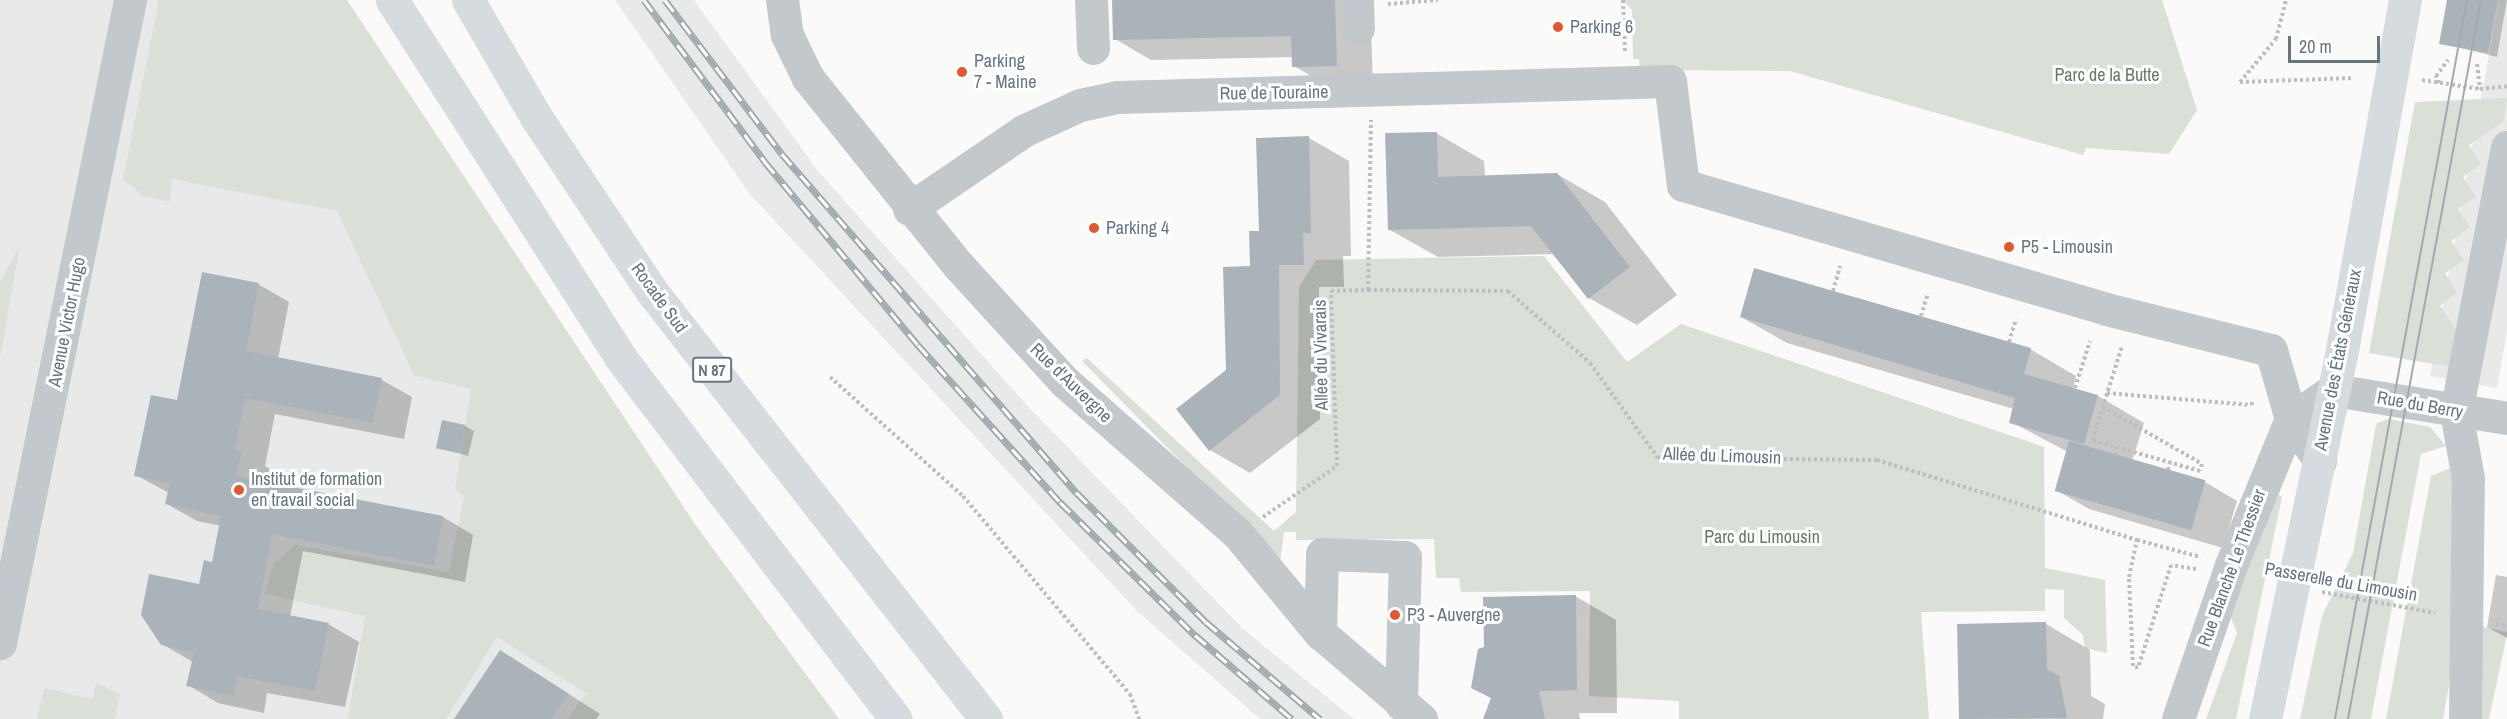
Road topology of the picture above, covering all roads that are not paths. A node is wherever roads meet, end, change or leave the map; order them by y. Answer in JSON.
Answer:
{"nodes":[{"id":1,"x":130,"y":0,"type":"edge"},
{"id":2,"x":392,"y":0,"type":"edge"},
{"id":3,"x":468,"y":0,"type":"edge"},
{"id":4,"x":782,"y":0,"type":"edge"},
{"id":5,"x":1091,"y":0,"type":"edge"},
{"id":6,"x":2405,"y":0,"type":"edge"},
{"id":7,"x":1093,"y":48,"type":"dead end"},
{"id":8,"x":2507,"y":147,"type":"edge"},
{"id":9,"x":909,"y":209,"type":"junction"},
{"id":10,"x":2333,"y":390,"type":"junction"},
{"id":11,"x":2456,"y":412,"type":"junction"},
{"id":12,"x":2507,"y":418,"type":"edge"},
{"id":13,"x":2291,"y":419,"type":"junction"},
{"id":14,"x":2320,"y":461,"type":"junction"},
{"id":15,"x":1320,"y":633,"type":"junction"},
{"id":16,"x":0,"y":643,"type":"edge"},
{"id":17,"x":1411,"y":711,"type":"edge"},
{"id":18,"x":896,"y":719,"type":"edge"},
{"id":19,"x":986,"y":719,"type":"edge"},
{"id":20,"x":2178,"y":719,"type":"edge"},
{"id":21,"x":2265,"y":719,"type":"edge"},
{"id":22,"x":2465,"y":719,"type":"edge"}],
"edges":[{"from":1,"to":16,"type":"street","name":"Avenue Victor Hugo"},
{"from":2,"to":18,"type":"main road"},
{"from":3,"to":19,"type":"main road","name":"Rocade Sud","number":"N 87"},
{"from":4,"to":9,"type":"street","name":"Rue d'Auvergne"},
{"from":5,"to":7,"type":"street"},
{"from":6,"to":10,"type":"main road","name":"Avenue des États Généraux"},
{"from":8,"to":11,"type":"street"},
{"from":9,"to":13,"type":"street","name":"Rue de Touraine"},
{"from":9,"to":15,"type":"street","name":"Rue d'Auvergne"},
{"from":10,"to":11,"type":"street","name":"Rue du Berry"},
{"from":10,"to":13,"type":"street"},
{"from":10,"to":14,"type":"main road","name":"Avenue des États Généraux"},
{"from":11,"to":12,"type":"street","name":"Rue du Berry"},
{"from":11,"to":22,"type":"street"},
{"from":13,"to":14,"type":"street"},
{"from":13,"to":20,"type":"street","name":"Rue Blanche Le Thessier"},
{"from":14,"to":21,"type":"main road","name":"Avenue des États Généraux"},
{"from":15,"to":17,"type":"street","name":"Rue d'Auvergne"},
{"from":15,"to":17,"type":"street"}]}
